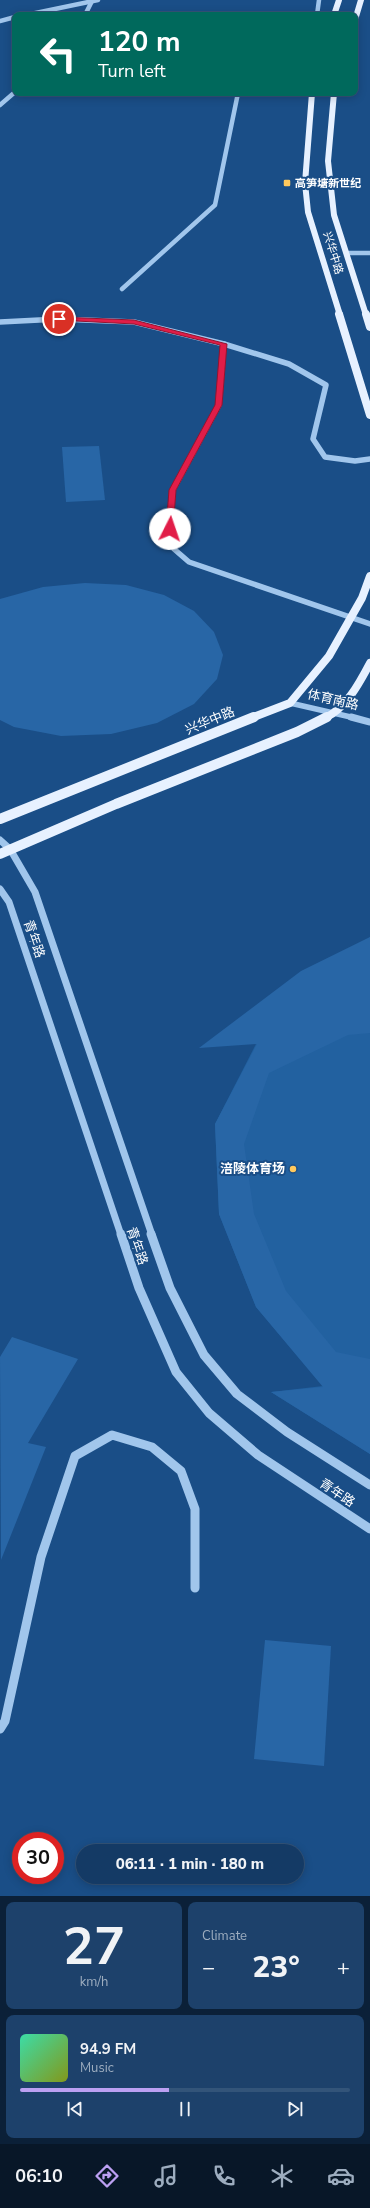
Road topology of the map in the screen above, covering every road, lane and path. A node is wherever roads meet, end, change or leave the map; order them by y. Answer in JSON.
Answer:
{"nodes":[{"id":1,"x":98,"y":0,"type":"edge"},
{"id":2,"x":319,"y":0,"type":"edge"},
{"id":3,"x":339,"y":0,"type":"edge"},
{"id":4,"x":361,"y":0,"type":"edge"},
{"id":5,"x":92,"y":1,"type":"junction"},
{"id":6,"x":40,"y":12,"type":"edge"},
{"id":7,"x":86,"y":12,"type":"edge"},
{"id":8,"x":317,"y":12,"type":"edge"},
{"id":9,"x":335,"y":12,"type":"edge"},
{"id":10,"x":357,"y":12,"type":"edge"},
{"id":11,"x":12,"y":18,"type":"edge"},
{"id":12,"x":0,"y":20,"type":"edge"},
{"id":13,"x":12,"y":95,"type":"edge"},
{"id":14,"x":237,"y":96,"type":"edge"},
{"id":15,"x":312,"y":96,"type":"edge"},
{"id":16,"x":334,"y":96,"type":"edge"},
{"id":17,"x":0,"y":105,"type":"edge"},
{"id":18,"x":346,"y":253,"type":"junction"},
{"id":19,"x":370,"y":253,"type":"edge"},
{"id":20,"x":122,"y":289,"type":"dead end"},
{"id":21,"x":0,"y":322,"type":"edge"},
{"id":22,"x":370,"y":326,"type":"edge"},
{"id":23,"x":224,"y":344,"type":"junction"},
{"id":24,"x":370,"y":415,"type":"edge"},
{"id":25,"x":370,"y":459,"type":"edge"},
{"id":26,"x":370,"y":576,"type":"edge"},
{"id":27,"x":351,"y":618,"type":"junction"},
{"id":28,"x":370,"y":624,"type":"edge"},
{"id":29,"x":370,"y":663,"type":"edge"},
{"id":30,"x":290,"y":703,"type":"junction"},
{"id":31,"x":336,"y":714,"type":"junction"},
{"id":32,"x":370,"y":722,"type":"edge"},
{"id":33,"x":0,"y":819,"type":"edge"},
{"id":34,"x":0,"y":840,"type":"edge"},
{"id":35,"x":10,"y":849,"type":"junction"},
{"id":36,"x":0,"y":854,"type":"edge"},
{"id":37,"x":0,"y":889,"type":"edge"},
{"id":38,"x":370,"y":1485,"type":"edge"},
{"id":39,"x":370,"y":1529,"type":"edge"},
{"id":40,"x":195,"y":1588,"type":"dead end"},
{"id":41,"x":0,"y":1729,"type":"edge"}],
"edges":[{"from":1,"to":5,"type":"street"},
{"from":2,"to":8,"type":"street"},
{"from":3,"to":9,"type":"main road"},
{"from":4,"to":10,"type":"main road"},
{"from":5,"to":6,"type":"street"},
{"from":5,"to":7,"type":"street"},
{"from":11,"to":12,"type":"street"},
{"from":13,"to":17,"type":"street"},
{"from":14,"to":20,"type":"street"},
{"from":15,"to":24,"type":"main road","name":"兴华中路"},
{"from":16,"to":18,"type":"main road"},
{"from":18,"to":19,"type":"street"},
{"from":18,"to":22,"type":"main road"},
{"from":21,"to":23,"type":"street"},
{"from":23,"to":25,"type":"street"},
{"from":23,"to":27,"type":"street"},
{"from":26,"to":27,"type":"main road","name":"兴华中路"},
{"from":27,"to":28,"type":"street"},
{"from":27,"to":30,"type":"main road","name":"兴华中路"},
{"from":29,"to":31,"type":"main road"},
{"from":30,"to":31,"type":"street","name":"体育南路"},
{"from":30,"to":33,"type":"main road","name":"兴华中路"},
{"from":31,"to":32,"type":"street","name":"体育南路"},
{"from":31,"to":35,"type":"main road"},
{"from":34,"to":35,"type":"street"},
{"from":35,"to":36,"type":"main road"},
{"from":35,"to":38,"type":"street"},
{"from":37,"to":39,"type":"street","name":"青年路"},
{"from":40,"to":41,"type":"street"}]}
